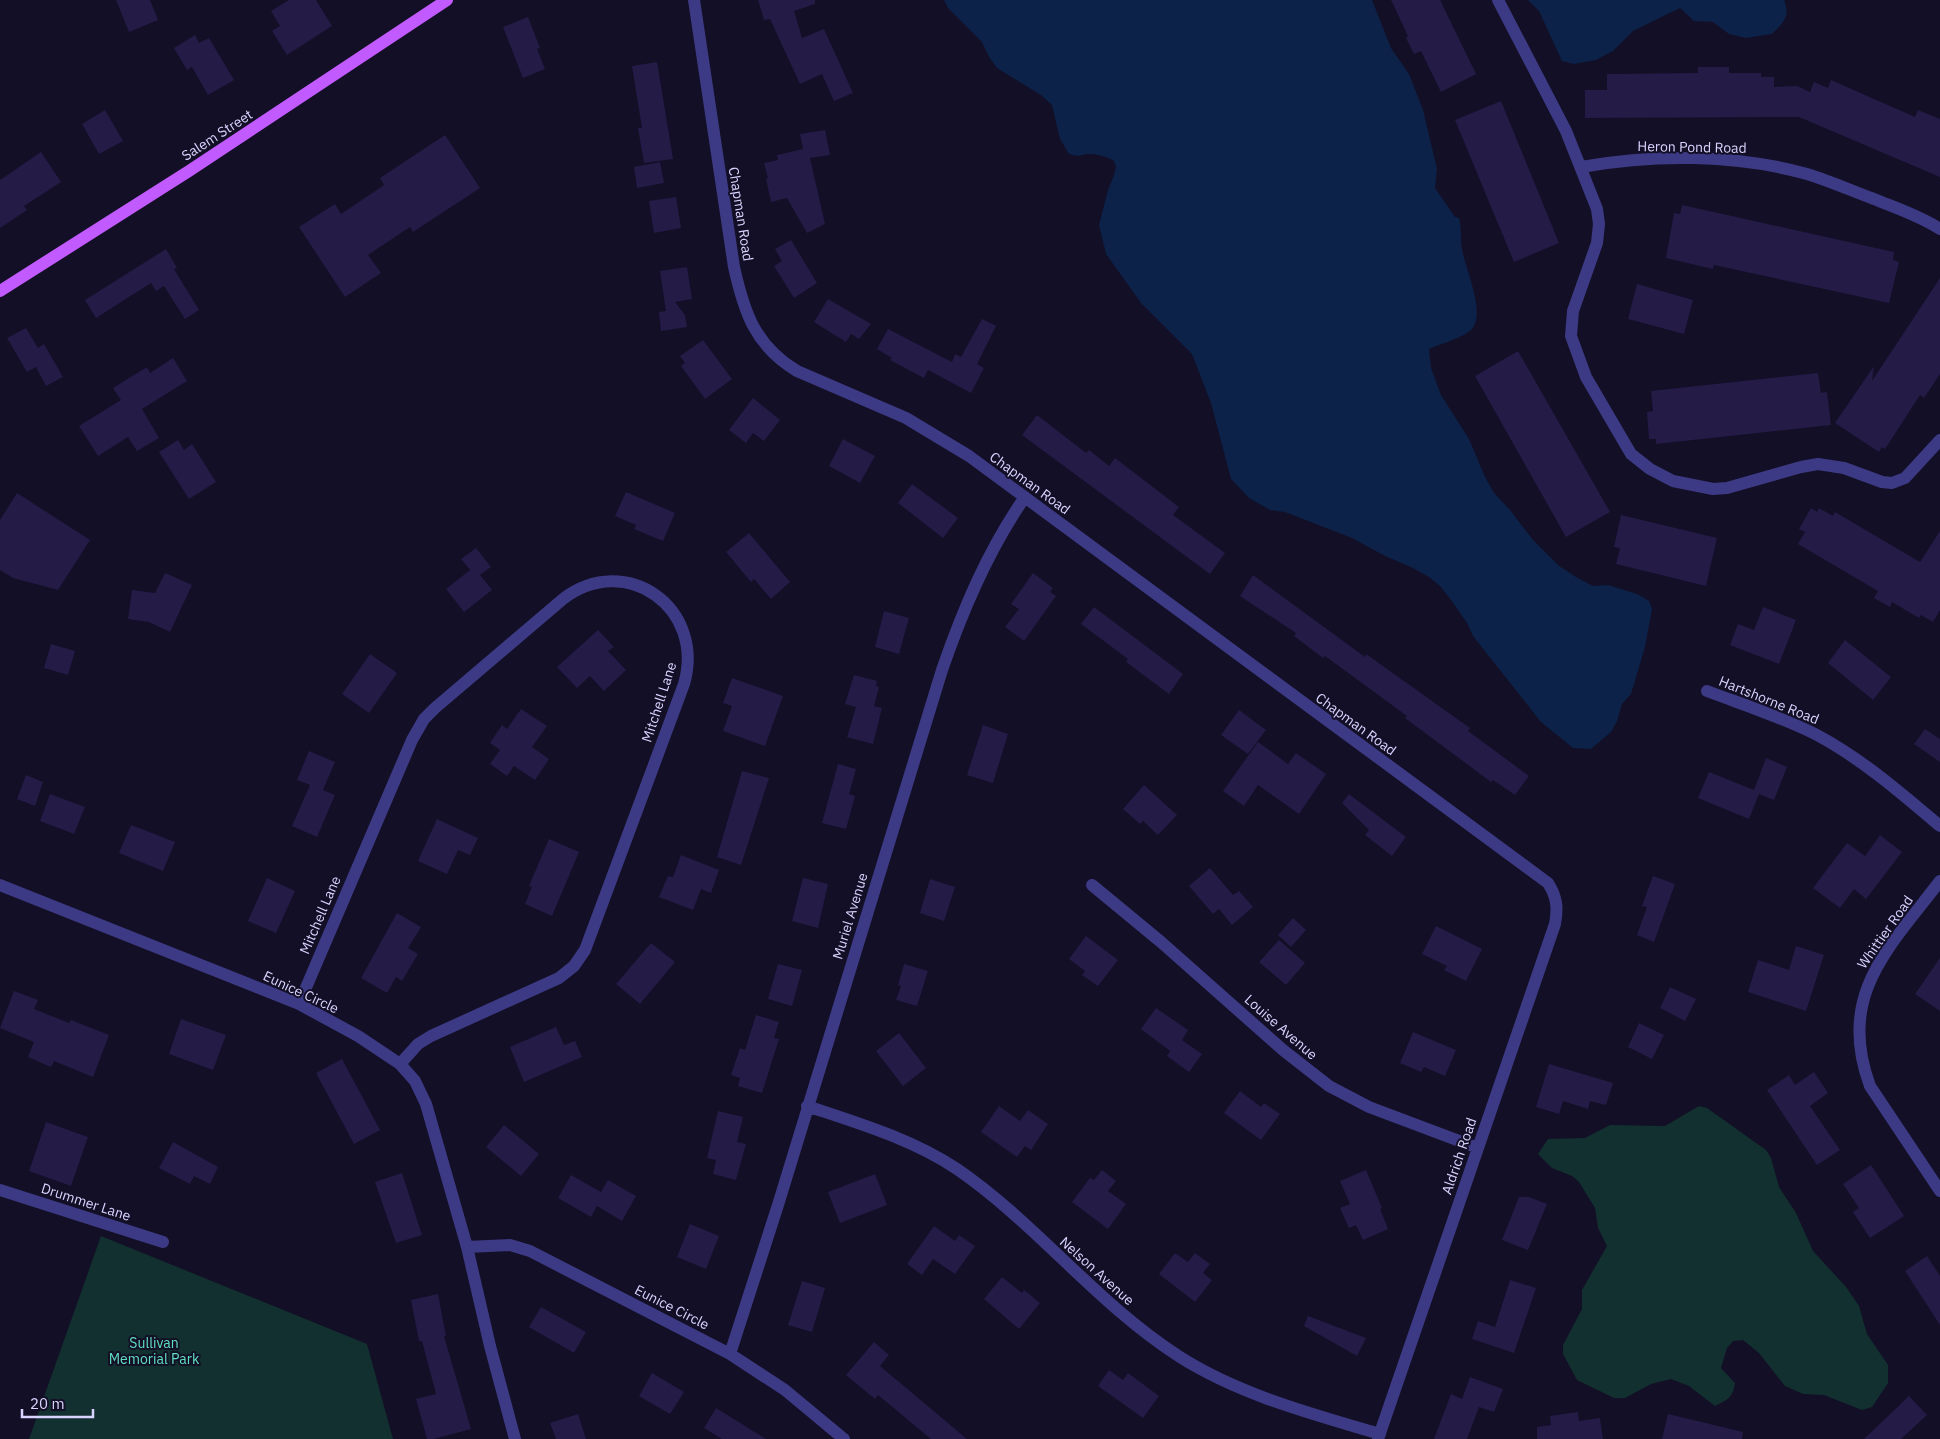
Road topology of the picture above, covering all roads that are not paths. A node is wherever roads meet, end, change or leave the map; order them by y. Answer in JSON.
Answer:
{"nodes":[{"id":1,"x":447,"y":0,"type":"edge"},
{"id":2,"x":694,"y":0,"type":"edge"},
{"id":3,"x":1498,"y":0,"type":"edge"},
{"id":4,"x":1581,"y":167,"type":"junction"},
{"id":5,"x":1940,"y":229,"type":"edge"},
{"id":6,"x":0,"y":291,"type":"edge"},
{"id":7,"x":1940,"y":440,"type":"edge"},
{"id":8,"x":1025,"y":497,"type":"junction"},
{"id":9,"x":1707,"y":691,"type":"dead end"},
{"id":10,"x":1940,"y":826,"type":"edge"},
{"id":11,"x":1940,"y":881,"type":"edge"},
{"id":12,"x":1548,"y":883,"type":"joint"},
{"id":13,"x":1092,"y":884,"type":"dead end"},
{"id":14,"x":0,"y":885,"type":"edge"},
{"id":15,"x":299,"y":1004,"type":"junction"},
{"id":16,"x":400,"y":1064,"type":"junction"},
{"id":17,"x":807,"y":1106,"type":"junction"},
{"id":18,"x":1478,"y":1148,"type":"junction"},
{"id":19,"x":0,"y":1190,"type":"edge"},
{"id":20,"x":1940,"y":1191,"type":"edge"},
{"id":21,"x":163,"y":1242,"type":"dead end"},
{"id":22,"x":467,"y":1247,"type":"junction"},
{"id":23,"x":730,"y":1354,"type":"junction"},
{"id":24,"x":1379,"y":1436,"type":"edge"},
{"id":25,"x":515,"y":1439,"type":"edge"},
{"id":26,"x":844,"y":1439,"type":"edge"}],
"edges":[{"from":1,"to":6,"type":"main road","name":"Salem Street"},
{"from":2,"to":8,"type":"street","name":"Chapman Road"},
{"from":3,"to":4,"type":"street"},
{"from":4,"to":5,"type":"street","name":"Heron Pond Road"},
{"from":4,"to":7,"type":"street"},
{"from":8,"to":12,"type":"street","name":"Chapman Road"},
{"from":8,"to":17,"type":"street","name":"Muriel Avenue"},
{"from":9,"to":10,"type":"street","name":"Hartshorne Road"},
{"from":11,"to":20,"type":"street","name":"Whittier Road"},
{"from":12,"to":18,"type":"street","name":"Aldrich Road"},
{"from":13,"to":18,"type":"street","name":"Louise Avenue"},
{"from":14,"to":15,"type":"street","name":"Eunice Circle"},
{"from":15,"to":16,"type":"street","name":"Eunice Circle"},
{"from":15,"to":16,"type":"street","name":"Mitchell Lane"},
{"from":16,"to":22,"type":"street","name":"Eunice Circle"},
{"from":17,"to":23,"type":"street","name":"Muriel Avenue"},
{"from":17,"to":24,"type":"street","name":"Nelson Avenue"},
{"from":18,"to":24,"type":"street","name":"Aldrich Road"},
{"from":19,"to":21,"type":"street","name":"Drummer Lane"},
{"from":22,"to":23,"type":"street","name":"Eunice Circle"},
{"from":22,"to":25,"type":"street","name":"Eunice Circle"},
{"from":23,"to":26,"type":"street","name":"Eunice Circle"}]}
